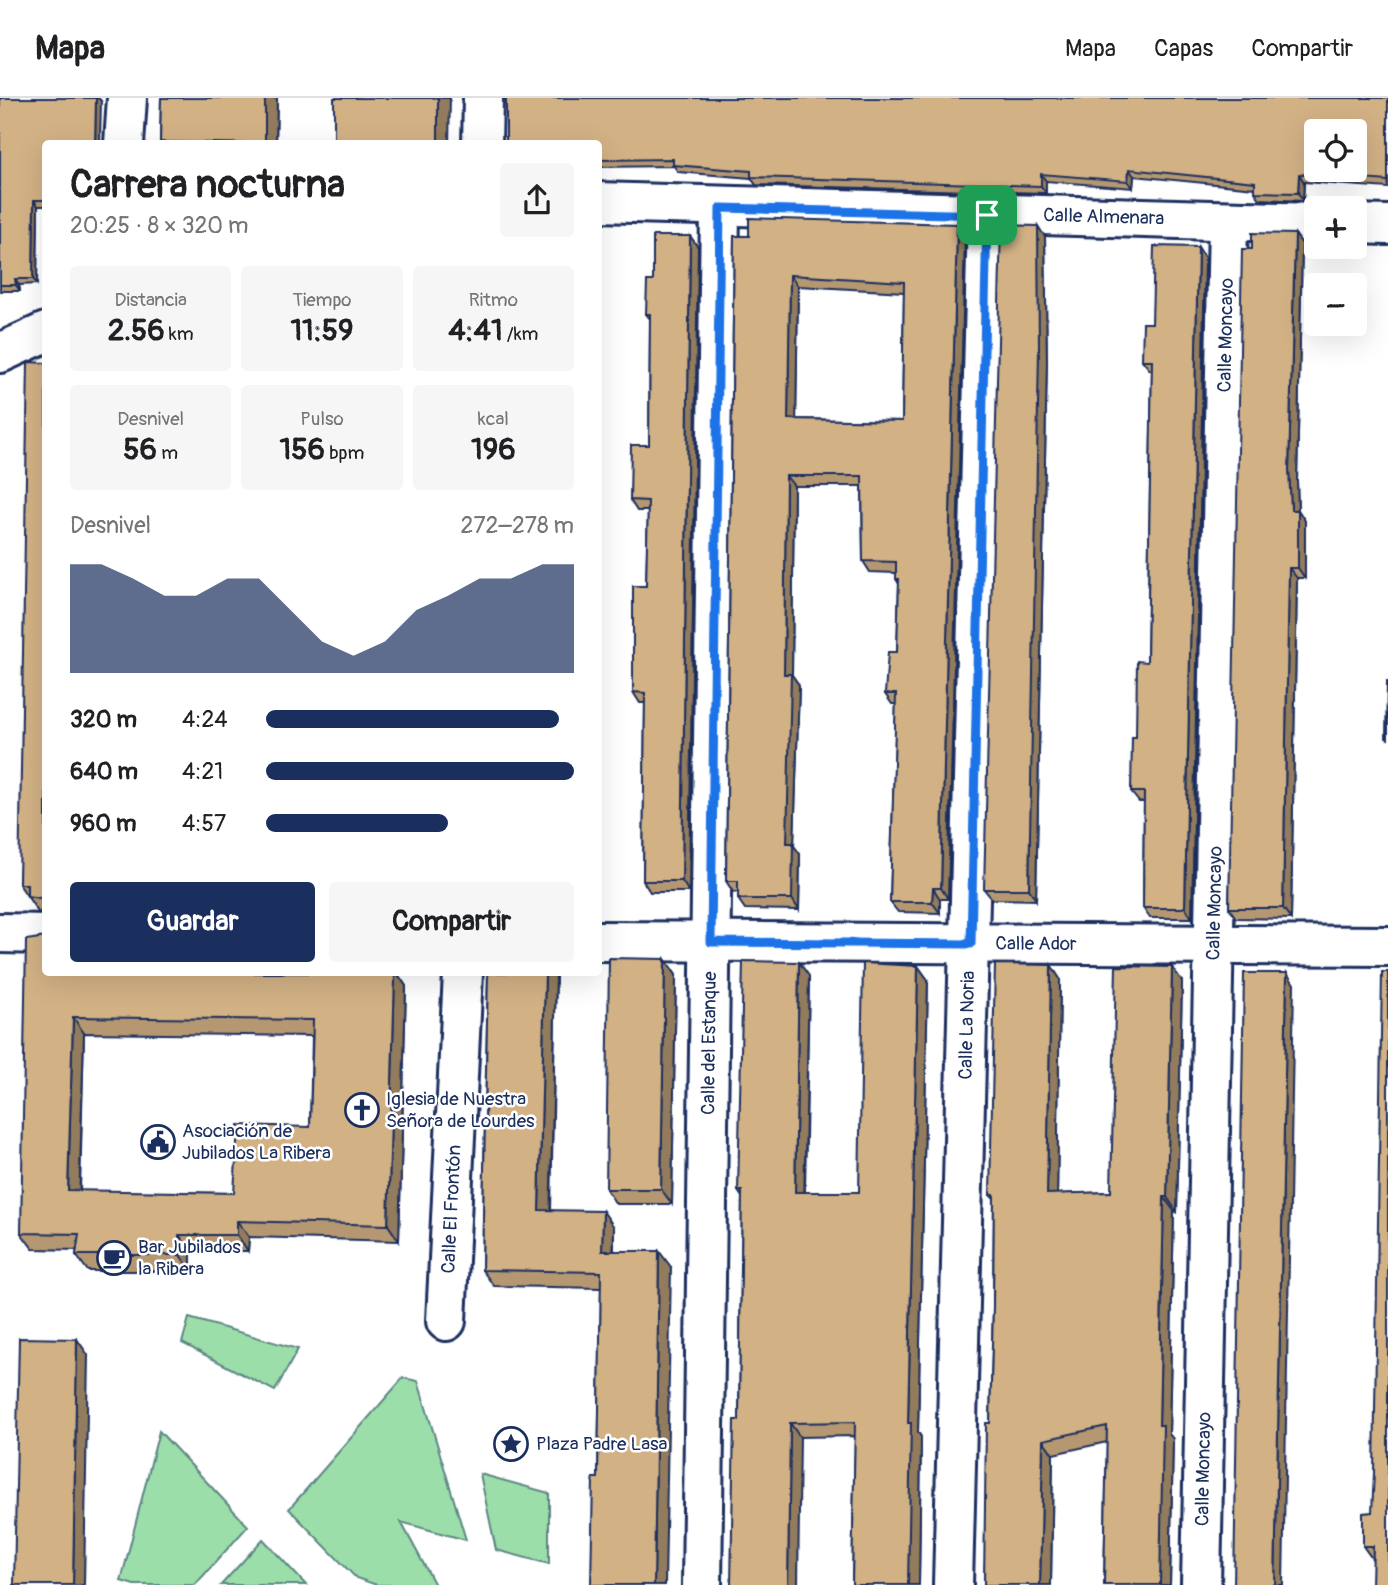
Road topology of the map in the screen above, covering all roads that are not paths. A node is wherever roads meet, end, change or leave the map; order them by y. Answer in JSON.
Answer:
{"nodes":[{"id":1,"x":127,"y":98,"type":"edge"},
{"id":2,"x":483,"y":98,"type":"edge"},
{"id":3,"x":124,"y":140,"type":"edge"},
{"id":4,"x":482,"y":140,"type":"edge"},
{"id":5,"x":602,"y":202,"type":"edge"},
{"id":6,"x":720,"y":208,"type":"junction"},
{"id":7,"x":987,"y":215,"type":"junction"},
{"id":8,"x":1228,"y":221,"type":"junction"},
{"id":9,"x":1304,"y":223,"type":"edge"},
{"id":10,"x":1367,"y":224,"type":"edge"},
{"id":11,"x":1388,"y":225,"type":"edge"},
{"id":12,"x":42,"y":334,"type":"edge"},
{"id":13,"x":0,"y":354,"type":"edge"},
{"id":14,"x":0,"y":933,"type":"edge"},
{"id":15,"x":42,"y":934,"type":"edge"},
{"id":16,"x":602,"y":941,"type":"edge"},
{"id":17,"x":711,"y":942,"type":"junction"},
{"id":18,"x":971,"y":944,"type":"junction"},
{"id":19,"x":1213,"y":945,"type":"junction"},
{"id":20,"x":1388,"y":946,"type":"edge"},
{"id":21,"x":463,"y":976,"type":"edge"},
{"id":22,"x":446,"y":1321,"type":"dead end"},
{"id":23,"x":702,"y":1585,"type":"edge"},
{"id":24,"x":953,"y":1585,"type":"edge"},
{"id":25,"x":1201,"y":1585,"type":"edge"}],
"edges":[{"from":1,"to":3,"type":"street"},
{"from":2,"to":4,"type":"street"},
{"from":5,"to":6,"type":"street","name":"Calle Almenara"},
{"from":6,"to":7,"type":"street","name":"Calle Almenara"},
{"from":6,"to":17,"type":"street","name":"Calle del Estanque"},
{"from":7,"to":8,"type":"street","name":"Calle Almenara"},
{"from":7,"to":18,"type":"street","name":"Calle La Noria"},
{"from":8,"to":9,"type":"street","name":"Calle Almenara"},
{"from":8,"to":19,"type":"street","name":"Calle Moncayo"},
{"from":10,"to":11,"type":"street"},
{"from":12,"to":13,"type":"street"},
{"from":14,"to":15,"type":"street"},
{"from":16,"to":17,"type":"street","name":"Calle Ador"},
{"from":17,"to":18,"type":"street","name":"Calle Ador"},
{"from":17,"to":23,"type":"street","name":"Calle del Estanque"},
{"from":18,"to":19,"type":"street","name":"Calle Ador"},
{"from":18,"to":24,"type":"street","name":"Calle La Noria"},
{"from":19,"to":20,"type":"street","name":"Calle Ador"},
{"from":19,"to":25,"type":"street","name":"Calle Moncayo"},
{"from":21,"to":22,"type":"street","name":"Calle El Frontón"}]}
